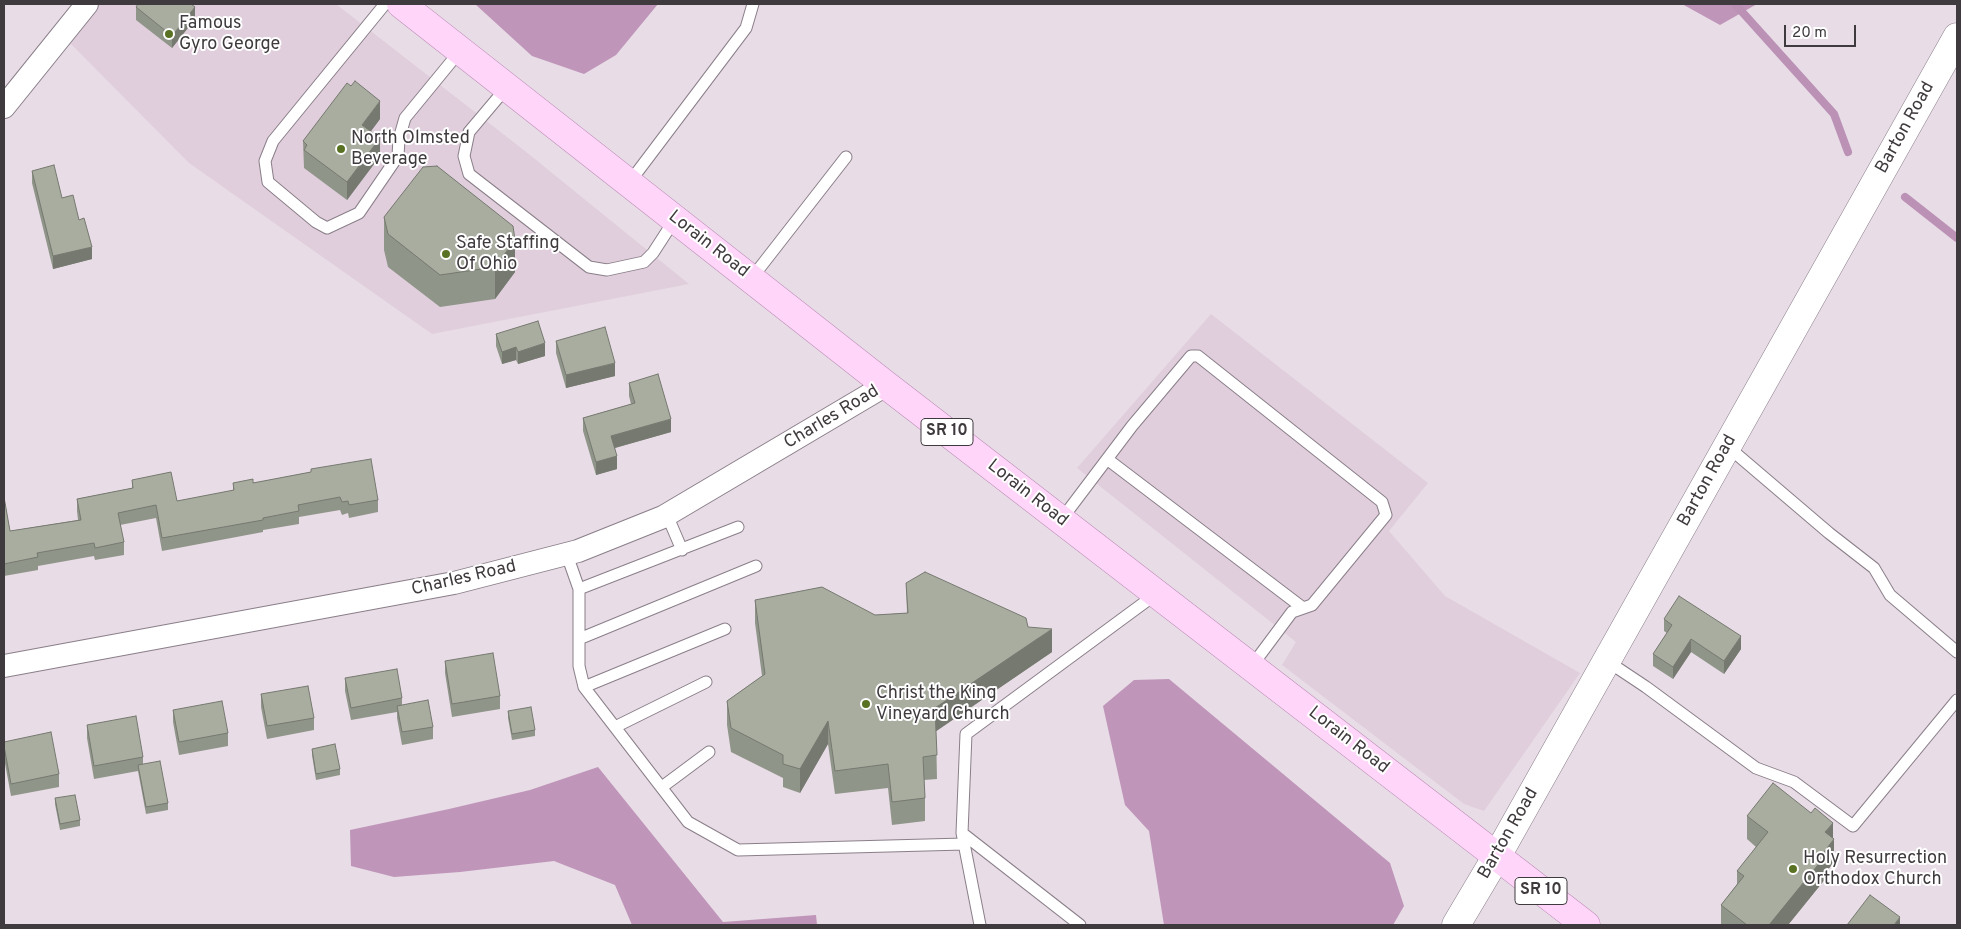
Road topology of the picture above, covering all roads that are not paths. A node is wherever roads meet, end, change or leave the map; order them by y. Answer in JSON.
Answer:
{"nodes":[{"id":1,"x":86,"y":4,"type":"edge"},
{"id":2,"x":385,"y":4,"type":"edge"},
{"id":3,"x":401,"y":4,"type":"edge"},
{"id":4,"x":753,"y":4,"type":"edge"},
{"id":5,"x":1957,"y":37,"type":"edge"},
{"id":6,"x":460,"y":51,"type":"junction"},
{"id":7,"x":507,"y":87,"type":"junction"},
{"id":8,"x":4,"y":107,"type":"edge"},
{"id":9,"x":846,"y":157,"type":"dead end"},
{"id":10,"x":629,"y":183,"type":"junction"},
{"id":11,"x":675,"y":220,"type":"junction"},
{"id":12,"x":751,"y":279,"type":"junction"},
{"id":13,"x":886,"y":386,"type":"junction"},
{"id":14,"x":1727,"y":446,"type":"junction"},
{"id":15,"x":1108,"y":459,"type":"junction"},
{"id":16,"x":667,"y":515,"type":"junction"},
{"id":17,"x":1061,"y":520,"type":"junction"},
{"id":18,"x":738,"y":527,"type":"dead end"},
{"id":19,"x":682,"y":550,"type":"junction"},
{"id":20,"x":567,"y":554,"type":"junction"},
{"id":21,"x":756,"y":566,"type":"dead end"},
{"id":22,"x":579,"y":589,"type":"junction"},
{"id":23,"x":1156,"y":594,"type":"junction"},
{"id":24,"x":1303,"y":608,"type":"junction"},
{"id":25,"x":725,"y":629,"type":"dead end"},
{"id":26,"x":579,"y":639,"type":"junction"},
{"id":27,"x":1957,"y":652,"type":"edge"},
{"id":28,"x":1607,"y":661,"type":"junction"},
{"id":29,"x":4,"y":666,"type":"edge"},
{"id":30,"x":1251,"y":667,"type":"junction"},
{"id":31,"x":706,"y":682,"type":"dead end"},
{"id":32,"x":584,"y":687,"type":"junction"},
{"id":33,"x":1957,"y":700,"type":"edge"},
{"id":34,"x":615,"y":727,"type":"junction"},
{"id":35,"x":709,"y":752,"type":"dead end"},
{"id":36,"x":662,"y":788,"type":"junction"},
{"id":37,"x":962,"y":833,"type":"junction"},
{"id":38,"x":964,"y":844,"type":"junction"},
{"id":39,"x":1497,"y":856,"type":"junction"},
{"id":40,"x":981,"y":924,"type":"edge"},
{"id":41,"x":1080,"y":925,"type":"edge"},
{"id":42,"x":1456,"y":925,"type":"edge"},
{"id":43,"x":1586,"y":925,"type":"edge"}],
"edges":[{"from":1,"to":8,"type":"street"},
{"from":2,"to":6,"type":"lane"},
{"from":3,"to":6,"type":"main road","name":"Lorain Road","number":"SR 10"},
{"from":4,"to":10,"type":"lane"},
{"from":5,"to":14,"type":"street","name":"Barton Road"},
{"from":6,"to":7,"type":"main road","name":"Lorain Road","number":"SR 10"},
{"from":7,"to":10,"type":"main road","name":"Lorain Road","number":"SR 10"},
{"from":7,"to":11,"type":"lane"},
{"from":9,"to":12,"type":"lane"},
{"from":10,"to":11,"type":"main road","name":"Lorain Road","number":"SR 10"},
{"from":11,"to":12,"type":"main road","name":"Lorain Road","number":"SR 10"},
{"from":12,"to":13,"type":"main road","name":"Lorain Road","number":"SR 10"},
{"from":13,"to":16,"type":"street","name":"Charles Road"},
{"from":13,"to":17,"type":"main road","name":"Lorain Road","number":"SR 10"},
{"from":14,"to":27,"type":"lane"},
{"from":14,"to":28,"type":"street","name":"Barton Road"},
{"from":15,"to":17,"type":"lane"},
{"from":15,"to":24,"type":"lane"},
{"from":15,"to":24,"type":"lane"},
{"from":16,"to":19,"type":"lane"},
{"from":16,"to":20,"type":"street","name":"Charles Road"},
{"from":17,"to":23,"type":"main road","name":"Lorain Road","number":"SR 10"},
{"from":18,"to":19,"type":"lane"},
{"from":19,"to":22,"type":"lane"},
{"from":20,"to":22,"type":"lane"},
{"from":20,"to":29,"type":"street","name":"Charles Road"},
{"from":21,"to":26,"type":"lane"},
{"from":22,"to":26,"type":"lane"},
{"from":23,"to":30,"type":"main road","name":"Lorain Road","number":"SR 10"},
{"from":23,"to":37,"type":"lane"},
{"from":24,"to":30,"type":"lane"},
{"from":25,"to":32,"type":"lane"},
{"from":26,"to":32,"type":"lane"},
{"from":28,"to":33,"type":"lane"},
{"from":28,"to":39,"type":"street","name":"Barton Road"},
{"from":30,"to":39,"type":"main road","name":"Lorain Road","number":"SR 10"},
{"from":31,"to":34,"type":"lane"},
{"from":32,"to":34,"type":"lane"},
{"from":34,"to":36,"type":"lane"},
{"from":35,"to":36,"type":"lane"},
{"from":36,"to":38,"type":"lane"},
{"from":37,"to":38,"type":"lane"},
{"from":37,"to":41,"type":"lane"},
{"from":38,"to":40,"type":"lane"},
{"from":39,"to":42,"type":"street","name":"Barton Road"},
{"from":39,"to":43,"type":"main road","name":"Lorain Road","number":"SR 10"}]}
